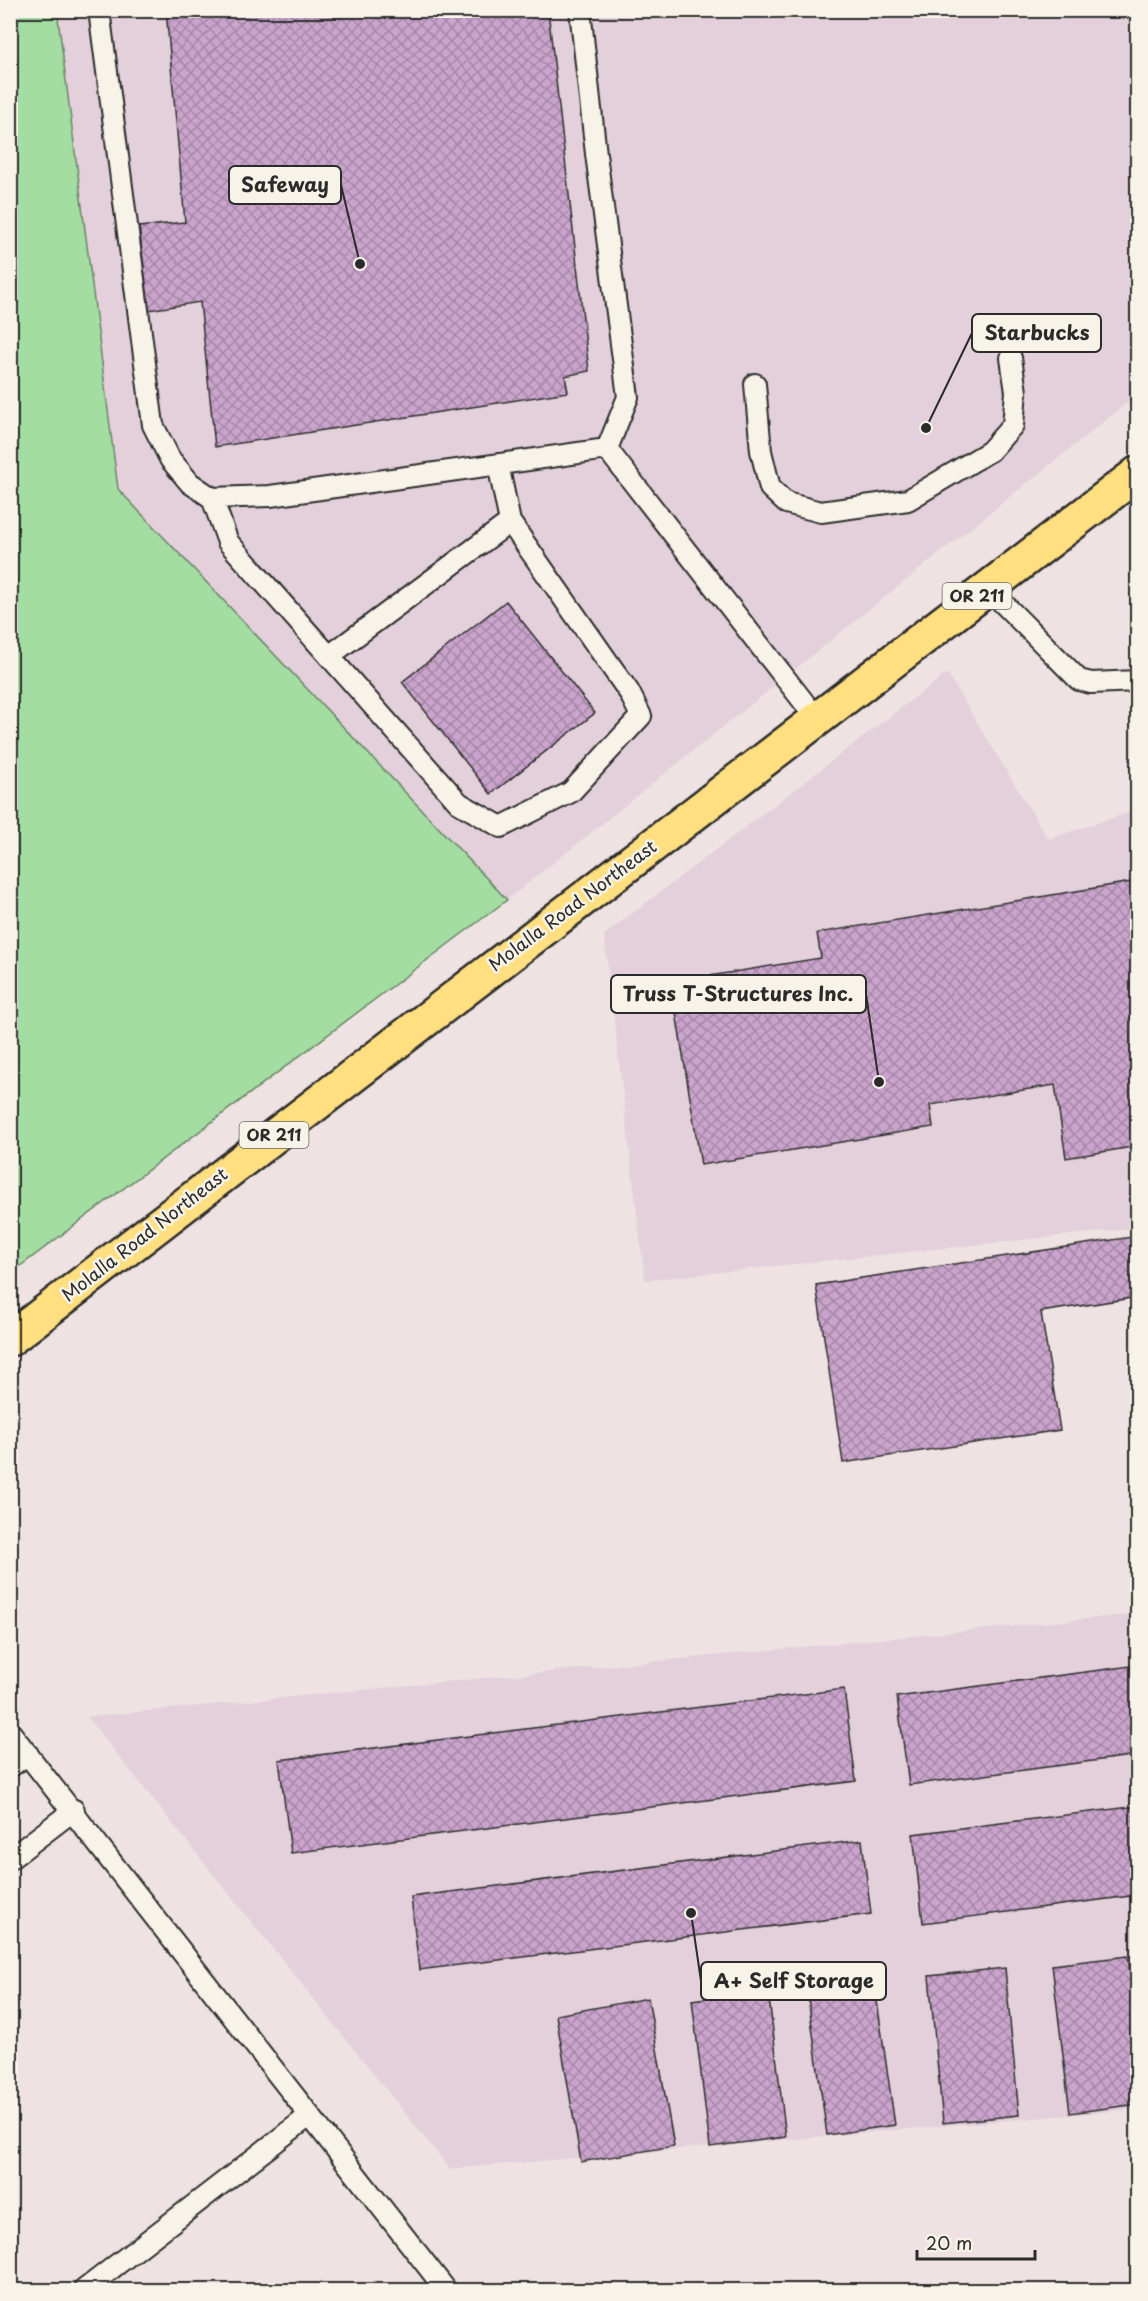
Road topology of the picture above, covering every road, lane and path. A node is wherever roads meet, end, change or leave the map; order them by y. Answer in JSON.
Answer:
{"nodes":[{"id":1,"x":99,"y":10,"type":"edge"},
{"id":2,"x":580,"y":10,"type":"edge"},
{"id":3,"x":1011,"y":358,"type":"dead end"},
{"id":4,"x":755,"y":384,"type":"dead end"},
{"id":5,"x":608,"y":449,"type":"junction"},
{"id":6,"x":498,"y":464,"type":"junction"},
{"id":7,"x":1137,"y":473,"type":"edge"},
{"id":8,"x":212,"y":498,"type":"junction"},
{"id":9,"x":510,"y":522,"type":"junction"},
{"id":10,"x":988,"y":588,"type":"junction"},
{"id":11,"x":329,"y":656,"type":"junction"},
{"id":12,"x":1137,"y":681,"type":"edge"},
{"id":13,"x":817,"y":719,"type":"junction"},
{"id":14,"x":10,"y":1340,"type":"edge"},
{"id":15,"x":10,"y":1732,"type":"edge"},
{"id":16,"x":28,"y":1754,"type":"junction"},
{"id":17,"x":10,"y":1767,"type":"edge"},
{"id":18,"x":74,"y":1810,"type":"junction"},
{"id":19,"x":10,"y":1859,"type":"edge"},
{"id":20,"x":309,"y":2116,"type":"junction"},
{"id":21,"x":84,"y":2290,"type":"edge"},
{"id":22,"x":446,"y":2290,"type":"edge"}],
"edges":[{"from":1,"to":8,"type":"lane"},
{"from":2,"to":5,"type":"lane"},
{"from":3,"to":4,"type":"lane"},
{"from":5,"to":6,"type":"lane"},
{"from":5,"to":13,"type":"lane"},
{"from":6,"to":8,"type":"lane"},
{"from":6,"to":9,"type":"lane"},
{"from":7,"to":10,"type":"main road","name":"Molalla Road Northeast","number":"OR 211"},
{"from":8,"to":11,"type":"lane"},
{"from":9,"to":11,"type":"lane"},
{"from":9,"to":11,"type":"lane"},
{"from":10,"to":12,"type":"lane"},
{"from":10,"to":13,"type":"main road","name":"Molalla Road Northeast","number":"OR 211"},
{"from":13,"to":14,"type":"main road","name":"Molalla Road Northeast","number":"OR 211"},
{"from":15,"to":16,"type":"lane"},
{"from":16,"to":17,"type":"lane"},
{"from":16,"to":18,"type":"lane"},
{"from":18,"to":19,"type":"lane"},
{"from":18,"to":20,"type":"lane"},
{"from":20,"to":21,"type":"lane"},
{"from":20,"to":22,"type":"lane"}]}
